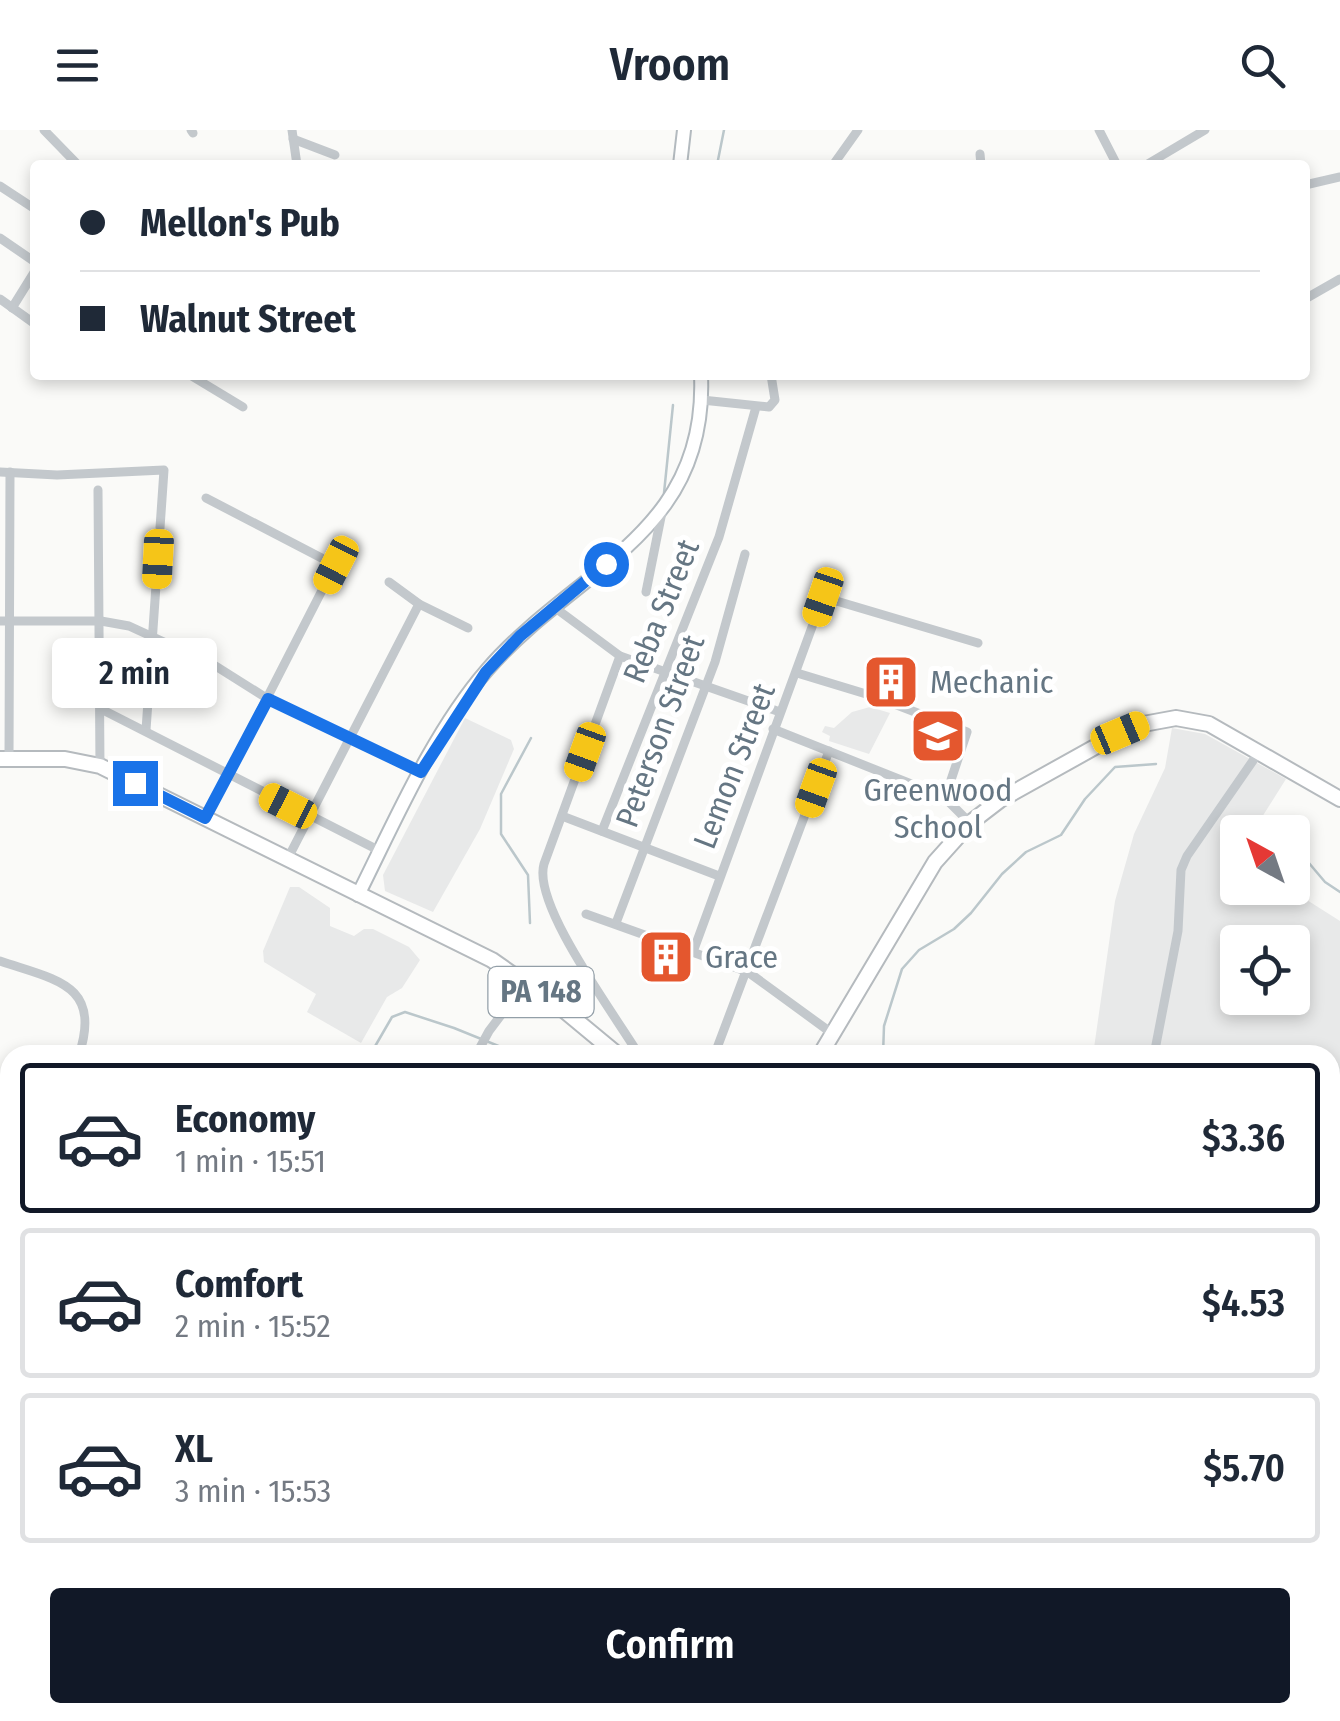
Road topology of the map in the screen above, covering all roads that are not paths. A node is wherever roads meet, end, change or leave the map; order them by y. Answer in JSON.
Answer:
{"nodes":[{"id":1,"x":44,"y":130,"type":"edge"},
{"id":2,"x":684,"y":130,"type":"edge"},
{"id":3,"x":858,"y":130,"type":"edge"},
{"id":4,"x":1099,"y":130,"type":"edge"},
{"id":5,"x":1202,"y":131,"type":"edge"},
{"id":6,"x":293,"y":134,"type":"edge"},
{"id":7,"x":335,"y":155,"type":"dead end"},
{"id":8,"x":73,"y":160,"type":"edge"},
{"id":9,"x":296,"y":160,"type":"edge"},
{"id":10,"x":681,"y":160,"type":"edge"},
{"id":11,"x":837,"y":160,"type":"edge"},
{"id":12,"x":1114,"y":160,"type":"edge"},
{"id":13,"x":1154,"y":160,"type":"edge"},
{"id":14,"x":1340,"y":177,"type":"edge"},
{"id":15,"x":1310,"y":184,"type":"edge"},
{"id":16,"x":0,"y":186,"type":"edge"},
{"id":17,"x":30,"y":205,"type":"edge"},
{"id":18,"x":0,"y":238,"type":"edge"},
{"id":19,"x":30,"y":259,"type":"edge"},
{"id":20,"x":30,"y":278,"type":"edge"},
{"id":21,"x":1340,"y":279,"type":"edge"},
{"id":22,"x":1310,"y":296,"type":"edge"},
{"id":23,"x":0,"y":300,"type":"edge"},
{"id":24,"x":12,"y":308,"type":"junction"},
{"id":25,"x":30,"y":321,"type":"edge"},
{"id":26,"x":198,"y":380,"type":"edge"},
{"id":27,"x":700,"y":380,"type":"edge"},
{"id":28,"x":772,"y":380,"type":"edge"},
{"id":29,"x":702,"y":400,"type":"junction"},
{"id":30,"x":244,"y":407,"type":"dead end"},
{"id":31,"x":756,"y":407,"type":"junction"},
{"id":32,"x":5,"y":472,"type":"edge"},
{"id":33,"x":98,"y":490,"type":"dead end"},
{"id":34,"x":206,"y":498,"type":"dead end"},
{"id":35,"x":662,"y":512,"type":"junction"},
{"id":36,"x":744,"y":554,"type":"dead end"},
{"id":37,"x":389,"y":582,"type":"dead end"},
{"id":38,"x":646,"y":592,"type":"dead end"},
{"id":39,"x":419,"y":604,"type":"junction"},
{"id":40,"x":554,"y":607,"type":"junction"},
{"id":41,"x":4,"y":621,"type":"edge"},
{"id":42,"x":101,"y":621,"type":"junction"},
{"id":43,"x":468,"y":628,"type":"dead end"},
{"id":44,"x":154,"y":636,"type":"junction"},
{"id":45,"x":978,"y":644,"type":"dead end"},
{"id":46,"x":620,"y":656,"type":"junction"},
{"id":47,"x":664,"y":670,"type":"junction"},
{"id":48,"x":796,"y":673,"type":"junction"},
{"id":49,"x":705,"y":686,"type":"junction"},
{"id":50,"x":268,"y":699,"type":"junction"},
{"id":51,"x":102,"y":710,"type":"junction"},
{"id":52,"x":780,"y":712,"type":"junction"},
{"id":53,"x":774,"y":729,"type":"junction"},
{"id":54,"x":146,"y":730,"type":"junction"},
{"id":55,"x":351,"y":737,"type":"junction"},
{"id":56,"x":829,"y":751,"type":"junction"},
{"id":57,"x":1259,"y":752,"type":"junction"},
{"id":58,"x":4,"y":759,"type":"edge"},
{"id":59,"x":100,"y":766,"type":"junction"},
{"id":60,"x":421,"y":772,"type":"junction"},
{"id":61,"x":228,"y":774,"type":"junction"},
{"id":62,"x":946,"y":798,"type":"junction"},
{"id":63,"x":1340,"y":799,"type":"edge"},
{"id":64,"x":562,"y":816,"type":"junction"},
{"id":65,"x":309,"y":817,"type":"junction"},
{"id":66,"x":205,"y":818,"type":"junction"},
{"id":67,"x":970,"y":823,"type":"junction"},
{"id":68,"x":602,"y":831,"type":"junction"},
{"id":69,"x":644,"y":847,"type":"junction"},
{"id":70,"x":380,"y":850,"type":"junction"},
{"id":71,"x":287,"y":860,"type":"junction"},
{"id":72,"x":719,"y":876,"type":"junction"},
{"id":73,"x":358,"y":894,"type":"junction"},
{"id":74,"x":586,"y":914,"type":"dead end"},
{"id":75,"x":616,"y":923,"type":"junction"},
{"id":76,"x":693,"y":952,"type":"junction"},
{"id":77,"x":0,"y":962,"type":"edge"},
{"id":78,"x":748,"y":972,"type":"junction"},
{"id":79,"x":526,"y":982,"type":"junction"},
{"id":80,"x":833,"y":1034,"type":"junction"},
{"id":81,"x":82,"y":1045,"type":"edge"},
{"id":82,"x":482,"y":1045,"type":"edge"},
{"id":83,"x":605,"y":1045,"type":"edge"},
{"id":84,"x":632,"y":1045,"type":"edge"},
{"id":85,"x":718,"y":1045,"type":"edge"},
{"id":86,"x":826,"y":1045,"type":"edge"},
{"id":87,"x":1156,"y":1045,"type":"edge"}],
"edges":[{"from":1,"to":8,"type":"street"},
{"from":2,"to":10,"type":"main road"},
{"from":3,"to":11,"type":"street"},
{"from":4,"to":12,"type":"street"},
{"from":5,"to":13,"type":"street"},
{"from":6,"to":7,"type":"street"},
{"from":6,"to":9,"type":"street"},
{"from":14,"to":15,"type":"street"},
{"from":16,"to":17,"type":"street"},
{"from":18,"to":19,"type":"street"},
{"from":20,"to":24,"type":"street"},
{"from":21,"to":22,"type":"street"},
{"from":23,"to":24,"type":"street"},
{"from":24,"to":25,"type":"street"},
{"from":26,"to":30,"type":"street"},
{"from":27,"to":29,"type":"main road"},
{"from":28,"to":31,"type":"street","name":"Reba Street"},
{"from":29,"to":31,"type":"street"},
{"from":29,"to":35,"type":"main road"},
{"from":31,"to":47,"type":"street","name":"Reba Street"},
{"from":32,"to":41,"type":"street"},
{"from":32,"to":44,"type":"street"},
{"from":33,"to":42,"type":"street"},
{"from":34,"to":50,"type":"street"},
{"from":35,"to":38,"type":"street"},
{"from":35,"to":40,"type":"main road"},
{"from":36,"to":49,"type":"street","name":"Peterson Street"},
{"from":37,"to":39,"type":"street"},
{"from":39,"to":43,"type":"street"},
{"from":39,"to":55,"type":"street"},
{"from":40,"to":46,"type":"street"},
{"from":40,"to":60,"type":"main road"},
{"from":41,"to":42,"type":"street"},
{"from":41,"to":58,"type":"street"},
{"from":42,"to":44,"type":"street"},
{"from":42,"to":51,"type":"street"},
{"from":44,"to":50,"type":"street"},
{"from":44,"to":54,"type":"street"},
{"from":45,"to":48,"type":"street","name":"Lemon Street"},
{"from":46,"to":47,"type":"street"},
{"from":46,"to":64,"type":"street"},
{"from":47,"to":49,"type":"street"},
{"from":47,"to":68,"type":"street","name":"Reba Street"},
{"from":48,"to":52,"type":"street","name":"Lemon Street"},
{"from":48,"to":62,"type":"street"},
{"from":49,"to":52,"type":"street"},
{"from":49,"to":69,"type":"street","name":"Peterson Street"},
{"from":50,"to":55,"type":"street"},
{"from":50,"to":61,"type":"street"},
{"from":51,"to":54,"type":"street"},
{"from":51,"to":59,"type":"street"},
{"from":52,"to":53,"type":"street","name":"Lemon Street"},
{"from":53,"to":56,"type":"street"},
{"from":53,"to":72,"type":"street","name":"Lemon Street"},
{"from":54,"to":61,"type":"street"},
{"from":55,"to":60,"type":"street"},
{"from":55,"to":65,"type":"street"},
{"from":56,"to":62,"type":"street"},
{"from":56,"to":78,"type":"street"},
{"from":57,"to":63,"type":"main road"},
{"from":57,"to":67,"type":"main road"},
{"from":57,"to":87,"type":"street"},
{"from":58,"to":59,"type":"main road","number":"PA 148"},
{"from":59,"to":66,"type":"main road","number":"PA 148"},
{"from":60,"to":70,"type":"main road"},
{"from":61,"to":65,"type":"street"},
{"from":61,"to":66,"type":"street"},
{"from":62,"to":67,"type":"street"},
{"from":64,"to":68,"type":"street"},
{"from":64,"to":84,"type":"street"},
{"from":65,"to":70,"type":"street"},
{"from":65,"to":71,"type":"street"},
{"from":66,"to":71,"type":"main road","number":"PA 148"},
{"from":67,"to":80,"type":"main road"},
{"from":68,"to":69,"type":"street"},
{"from":69,"to":72,"type":"street"},
{"from":69,"to":75,"type":"street","name":"Peterson Street"},
{"from":70,"to":73,"type":"main road"},
{"from":71,"to":73,"type":"main road","number":"PA 148"},
{"from":72,"to":76,"type":"street","name":"Lemon Street"},
{"from":73,"to":79,"type":"main road","number":"PA 148"},
{"from":74,"to":75,"type":"street"},
{"from":75,"to":76,"type":"street"},
{"from":76,"to":78,"type":"street"},
{"from":77,"to":81,"type":"street"},
{"from":78,"to":80,"type":"street"},
{"from":78,"to":85,"type":"street"},
{"from":79,"to":82,"type":"street"},
{"from":79,"to":83,"type":"main road","number":"PA 148"},
{"from":80,"to":86,"type":"main road"}]}
